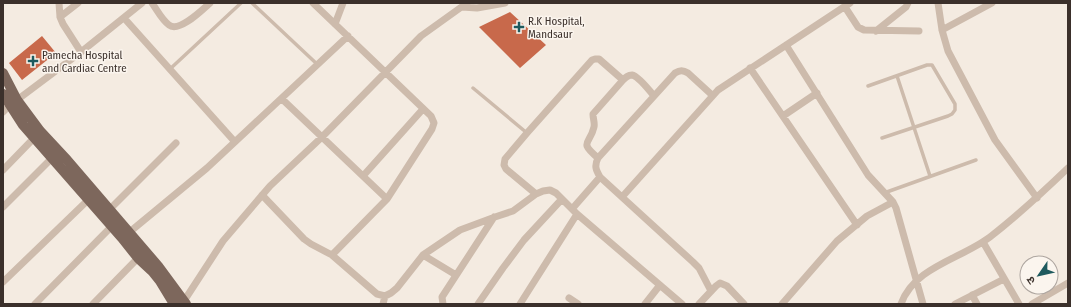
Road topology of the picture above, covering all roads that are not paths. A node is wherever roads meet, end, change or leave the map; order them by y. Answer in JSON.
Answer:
{"nodes":[{"id":1,"x":59,"y":3,"type":"edge"},
{"id":2,"x":78,"y":3,"type":"edge"},
{"id":3,"x":142,"y":3,"type":"edge"},
{"id":4,"x":152,"y":3,"type":"edge"},
{"id":5,"x":210,"y":3,"type":"edge"},
{"id":6,"x":241,"y":3,"type":"edge"},
{"id":7,"x":252,"y":3,"type":"edge"},
{"id":8,"x":313,"y":3,"type":"edge"},
{"id":9,"x":343,"y":3,"type":"edge"},
{"id":10,"x":504,"y":3,"type":"edge"},
{"id":11,"x":908,"y":3,"type":"edge"},
{"id":12,"x":938,"y":3,"type":"edge"},
{"id":13,"x":987,"y":4,"type":"edge"},
{"id":14,"x":465,"y":5,"type":"edge"},
{"id":15,"x":847,"y":5,"type":"edge"},
{"id":16,"x":60,"y":17,"type":"junction"},
{"id":17,"x":124,"y":18,"type":"junction"},
{"id":18,"x":335,"y":24,"type":"junction"},
{"id":19,"x":942,"y":30,"type":"junction"},
{"id":20,"x":876,"y":31,"type":"junction"},
{"id":21,"x":919,"y":31,"type":"dead end"},
{"id":22,"x":348,"y":36,"type":"junction"},
{"id":23,"x":786,"y":45,"type":"junction"},
{"id":24,"x":81,"y":52,"type":"junction"},
{"id":25,"x":318,"y":65,"type":"junction"},
{"id":26,"x":750,"y":68,"type":"junction"},
{"id":27,"x":169,"y":70,"type":"junction"},
{"id":28,"x":384,"y":72,"type":"junction"},
{"id":29,"x":3,"y":73,"type":"edge"},
{"id":30,"x":897,"y":76,"type":"junction"},
{"id":31,"x":623,"y":80,"type":"junction"},
{"id":32,"x":868,"y":86,"type":"dead end"},
{"id":33,"x":473,"y":88,"type":"dead end"},
{"id":34,"x":817,"y":93,"type":"junction"},
{"id":35,"x":3,"y":94,"type":"edge"},
{"id":36,"x":712,"y":95,"type":"junction"},
{"id":37,"x":654,"y":96,"type":"junction"},
{"id":38,"x":282,"y":99,"type":"junction"},
{"id":39,"x":10,"y":106,"type":"edge"},
{"id":40,"x":423,"y":109,"type":"junction"},
{"id":41,"x":783,"y":116,"type":"junction"},
{"id":42,"x":914,"y":128,"type":"junction"},
{"id":43,"x":527,"y":133,"type":"junction"},
{"id":44,"x":34,"y":137,"type":"junction"},
{"id":45,"x":322,"y":137,"type":"junction"},
{"id":46,"x":882,"y":138,"type":"dead end"},
{"id":47,"x":235,"y":142,"type":"junction"},
{"id":48,"x":176,"y":143,"type":"dead end"},
{"id":49,"x":52,"y":158,"type":"junction"},
{"id":50,"x":598,"y":158,"type":"junction"},
{"id":51,"x":976,"y":160,"type":"dead end"},
{"id":52,"x":1068,"y":168,"type":"edge"},
{"id":53,"x":3,"y":170,"type":"edge"},
{"id":54,"x":363,"y":176,"type":"junction"},
{"id":55,"x":930,"y":176,"type":"junction"},
{"id":56,"x":600,"y":177,"type":"junction"},
{"id":57,"x":884,"y":193,"type":"junction"},
{"id":58,"x":536,"y":194,"type":"junction"},
{"id":59,"x":262,"y":195,"type":"junction"},
{"id":60,"x":622,"y":196,"type":"junction"},
{"id":61,"x":1037,"y":198,"type":"junction"},
{"id":62,"x":387,"y":199,"type":"junction"},
{"id":63,"x":562,"y":199,"type":"junction"},
{"id":64,"x":88,"y":200,"type":"junction"},
{"id":65,"x":893,"y":202,"type":"junction"},
{"id":66,"x":3,"y":207,"type":"edge"},
{"id":67,"x":110,"y":210,"type":"junction"},
{"id":68,"x":574,"y":212,"type":"junction"},
{"id":69,"x":495,"y":217,"type":"junction"},
{"id":70,"x":857,"y":224,"type":"junction"},
{"id":71,"x":112,"y":226,"type":"junction"},
{"id":72,"x":126,"y":235,"type":"junction"},
{"id":73,"x":983,"y":242,"type":"junction"},
{"id":74,"x":332,"y":255,"type":"junction"},
{"id":75,"x":423,"y":255,"type":"junction"},
{"id":76,"x":138,"y":258,"type":"junction"},
{"id":77,"x":155,"y":268,"type":"junction"},
{"id":78,"x":456,"y":275,"type":"junction"},
{"id":79,"x":1004,"y":279,"type":"junction"},
{"id":80,"x":916,"y":280,"type":"junction"},
{"id":81,"x":3,"y":282,"type":"edge"},
{"id":82,"x":1068,"y":283,"type":"edge"},
{"id":83,"x":660,"y":286,"type":"junction"},
{"id":84,"x":711,"y":291,"type":"junction"},
{"id":85,"x":972,"y":295,"type":"junction"},
{"id":86,"x":385,"y":296,"type":"junction"},
{"id":87,"x":569,"y":298,"type":"dead end"},
{"id":88,"x":177,"y":302,"type":"edge"},
{"id":89,"x":521,"y":303,"type":"edge"},
{"id":90,"x":34,"y":304,"type":"edge"},
{"id":91,"x":93,"y":304,"type":"edge"},
{"id":92,"x":383,"y":304,"type":"edge"},
{"id":93,"x":443,"y":304,"type":"edge"},
{"id":94,"x":478,"y":304,"type":"edge"},
{"id":95,"x":578,"y":304,"type":"edge"},
{"id":96,"x":645,"y":304,"type":"edge"},
{"id":97,"x":682,"y":304,"type":"edge"},
{"id":98,"x":699,"y":304,"type":"edge"},
{"id":99,"x":744,"y":304,"type":"edge"},
{"id":100,"x":782,"y":304,"type":"edge"},
{"id":101,"x":901,"y":304,"type":"edge"},
{"id":102,"x":923,"y":304,"type":"edge"},
{"id":103,"x":955,"y":304,"type":"edge"},
{"id":104,"x":977,"y":304,"type":"edge"},
{"id":105,"x":1019,"y":304,"type":"edge"},
{"id":106,"x":1032,"y":304,"type":"edge"}],
"edges":[{"from":1,"to":16,"type":"street"},
{"from":2,"to":16,"type":"street"},
{"from":3,"to":17,"type":"street"},
{"from":4,"to":5,"type":"street"},
{"from":6,"to":27,"type":"lane"},
{"from":7,"to":25,"type":"lane"},
{"from":8,"to":18,"type":"street"},
{"from":9,"to":18,"type":"street"},
{"from":10,"to":14,"type":"street"},
{"from":11,"to":20,"type":"street"},
{"from":12,"to":19,"type":"street"},
{"from":13,"to":19,"type":"street"},
{"from":14,"to":28,"type":"street"},
{"from":15,"to":20,"type":"street"},
{"from":15,"to":23,"type":"street"},
{"from":16,"to":24,"type":"street"},
{"from":17,"to":24,"type":"street"},
{"from":17,"to":27,"type":"street"},
{"from":18,"to":22,"type":"street"},
{"from":19,"to":61,"type":"street"},
{"from":20,"to":21,"type":"street"},
{"from":22,"to":25,"type":"street"},
{"from":22,"to":28,"type":"street"},
{"from":23,"to":26,"type":"street"},
{"from":23,"to":34,"type":"street"},
{"from":24,"to":39,"type":"street"},
{"from":25,"to":38,"type":"street"},
{"from":26,"to":36,"type":"street"},
{"from":26,"to":41,"type":"street"},
{"from":27,"to":47,"type":"street"},
{"from":28,"to":40,"type":"street"},
{"from":28,"to":45,"type":"street"},
{"from":29,"to":39,"type":"main road"},
{"from":30,"to":32,"type":"lane"},
{"from":30,"to":42,"type":"lane"},
{"from":30,"to":42,"type":"lane"},
{"from":31,"to":37,"type":"street"},
{"from":31,"to":43,"type":"street"},
{"from":31,"to":50,"type":"street"},
{"from":33,"to":43,"type":"lane"},
{"from":34,"to":41,"type":"street"},
{"from":34,"to":57,"type":"street"},
{"from":35,"to":39,"type":"main road"},
{"from":36,"to":37,"type":"street"},
{"from":36,"to":60,"type":"street"},
{"from":37,"to":50,"type":"street"},
{"from":38,"to":45,"type":"street"},
{"from":38,"to":47,"type":"street"},
{"from":39,"to":44,"type":"main road"},
{"from":39,"to":67,"type":"main road"},
{"from":40,"to":54,"type":"street"},
{"from":40,"to":62,"type":"street"},
{"from":41,"to":70,"type":"street"},
{"from":42,"to":46,"type":"lane"},
{"from":42,"to":55,"type":"lane"},
{"from":43,"to":58,"type":"street"},
{"from":44,"to":49,"type":"main road"},
{"from":44,"to":53,"type":"street"},
{"from":45,"to":54,"type":"street"},
{"from":45,"to":59,"type":"street"},
{"from":47,"to":72,"type":"street"},
{"from":48,"to":67,"type":"street"},
{"from":49,"to":64,"type":"main road"},
{"from":49,"to":66,"type":"street"},
{"from":50,"to":56,"type":"street"},
{"from":51,"to":55,"type":"lane"},
{"from":52,"to":61,"type":"street"},
{"from":54,"to":62,"type":"street"},
{"from":55,"to":57,"type":"lane"},
{"from":56,"to":60,"type":"street"},
{"from":56,"to":68,"type":"street"},
{"from":57,"to":65,"type":"street"},
{"from":58,"to":63,"type":"street"},
{"from":58,"to":69,"type":"street"},
{"from":59,"to":74,"type":"street"},
{"from":59,"to":88,"type":"street"},
{"from":60,"to":84,"type":"street"},
{"from":61,"to":73,"type":"street"},
{"from":62,"to":74,"type":"street"},
{"from":63,"to":68,"type":"street"},
{"from":63,"to":94,"type":"street"},
{"from":64,"to":71,"type":"main road"},
{"from":64,"to":81,"type":"street"},
{"from":65,"to":70,"type":"street"},
{"from":65,"to":80,"type":"street"},
{"from":67,"to":72,"type":"main road"},
{"from":68,"to":83,"type":"street"},
{"from":68,"to":89,"type":"street"},
{"from":69,"to":75,"type":"street"},
{"from":69,"to":78,"type":"street"},
{"from":70,"to":100,"type":"street"},
{"from":71,"to":72,"type":"main road"},
{"from":71,"to":90,"type":"street"},
{"from":72,"to":76,"type":"main road"},
{"from":72,"to":77,"type":"main road"},
{"from":73,"to":79,"type":"street"},
{"from":73,"to":80,"type":"street"},
{"from":74,"to":86,"type":"street"},
{"from":75,"to":78,"type":"street"},
{"from":75,"to":86,"type":"street"},
{"from":76,"to":77,"type":"main road"},
{"from":76,"to":91,"type":"street"},
{"from":77,"to":88,"type":"main road"},
{"from":77,"to":88,"type":"main road"},
{"from":78,"to":93,"type":"street"},
{"from":79,"to":85,"type":"street"},
{"from":79,"to":105,"type":"street"},
{"from":80,"to":101,"type":"street"},
{"from":80,"to":102,"type":"street"},
{"from":82,"to":106,"type":"street"},
{"from":83,"to":96,"type":"street"},
{"from":83,"to":97,"type":"street"},
{"from":84,"to":98,"type":"street"},
{"from":84,"to":99,"type":"street"},
{"from":85,"to":103,"type":"street"},
{"from":85,"to":104,"type":"street"},
{"from":86,"to":92,"type":"street"},
{"from":87,"to":95,"type":"street"}]}
